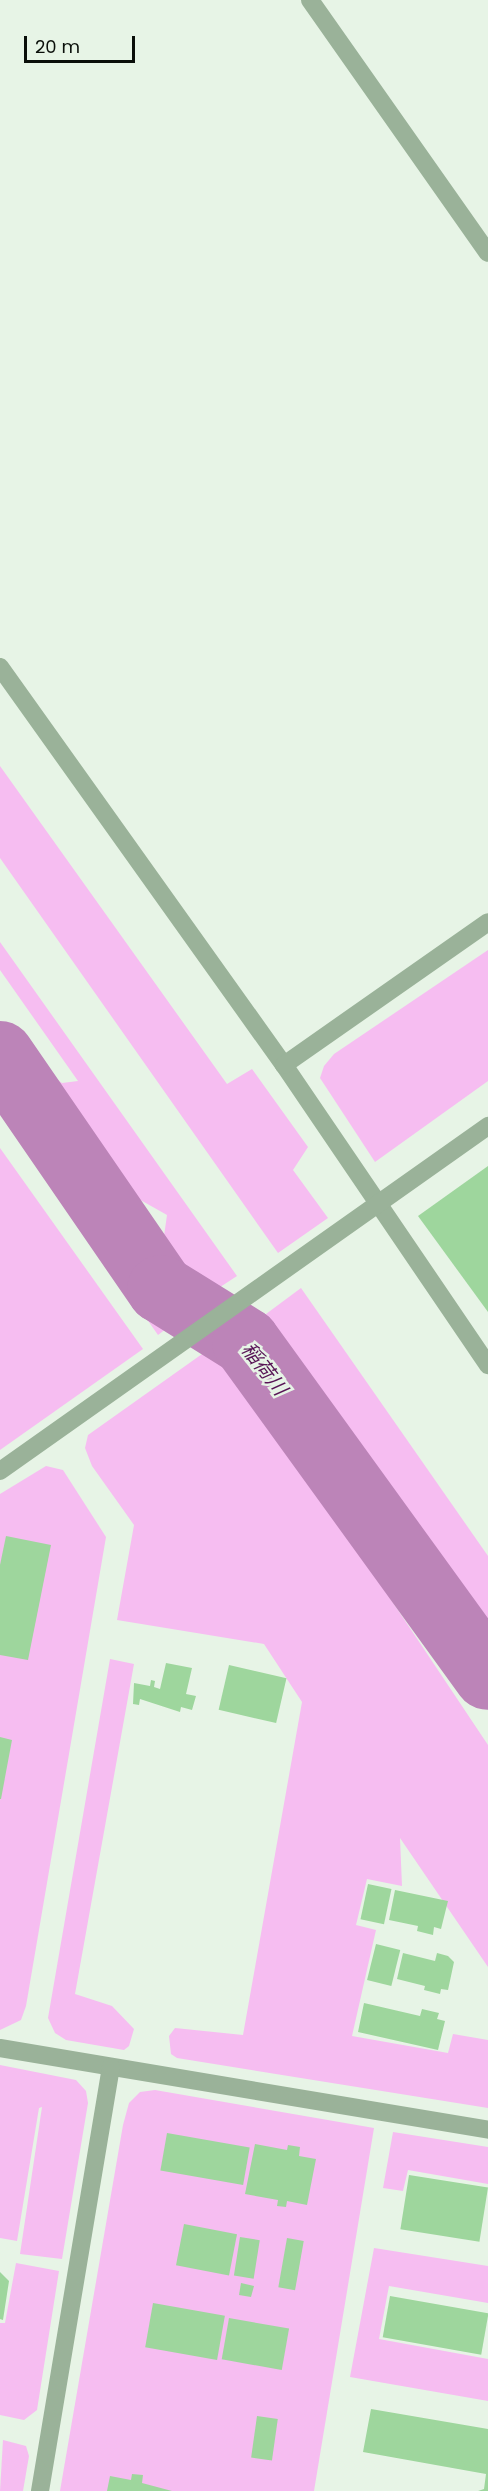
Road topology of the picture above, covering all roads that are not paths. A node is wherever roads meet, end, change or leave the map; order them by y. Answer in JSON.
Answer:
{"nodes":[{"id":1,"x":309,"y":0,"type":"edge"},
{"id":2,"x":488,"y":253,"type":"edge"},
{"id":3,"x":0,"y":667,"type":"edge"},
{"id":4,"x":488,"y":922,"type":"edge"},
{"id":5,"x":284,"y":1065,"type":"junction"},
{"id":6,"x":488,"y":1125,"type":"edge"},
{"id":7,"x":375,"y":1203,"type":"junction"},
{"id":8,"x":488,"y":1365,"type":"edge"},
{"id":9,"x":0,"y":1471,"type":"edge"},
{"id":10,"x":0,"y":2048,"type":"edge"},
{"id":11,"x":111,"y":2067,"type":"junction"},
{"id":12,"x":488,"y":2130,"type":"edge"},
{"id":13,"x":40,"y":2491,"type":"edge"}],
"edges":[{"from":1,"to":2,"type":"lane"},
{"from":3,"to":5,"type":"lane"},
{"from":4,"to":5,"type":"lane"},
{"from":5,"to":7,"type":"lane"},
{"from":6,"to":7,"type":"lane"},
{"from":7,"to":8,"type":"lane"},
{"from":7,"to":9,"type":"lane"},
{"from":10,"to":11,"type":"lane"},
{"from":11,"to":12,"type":"lane"},
{"from":11,"to":13,"type":"lane"}]}
